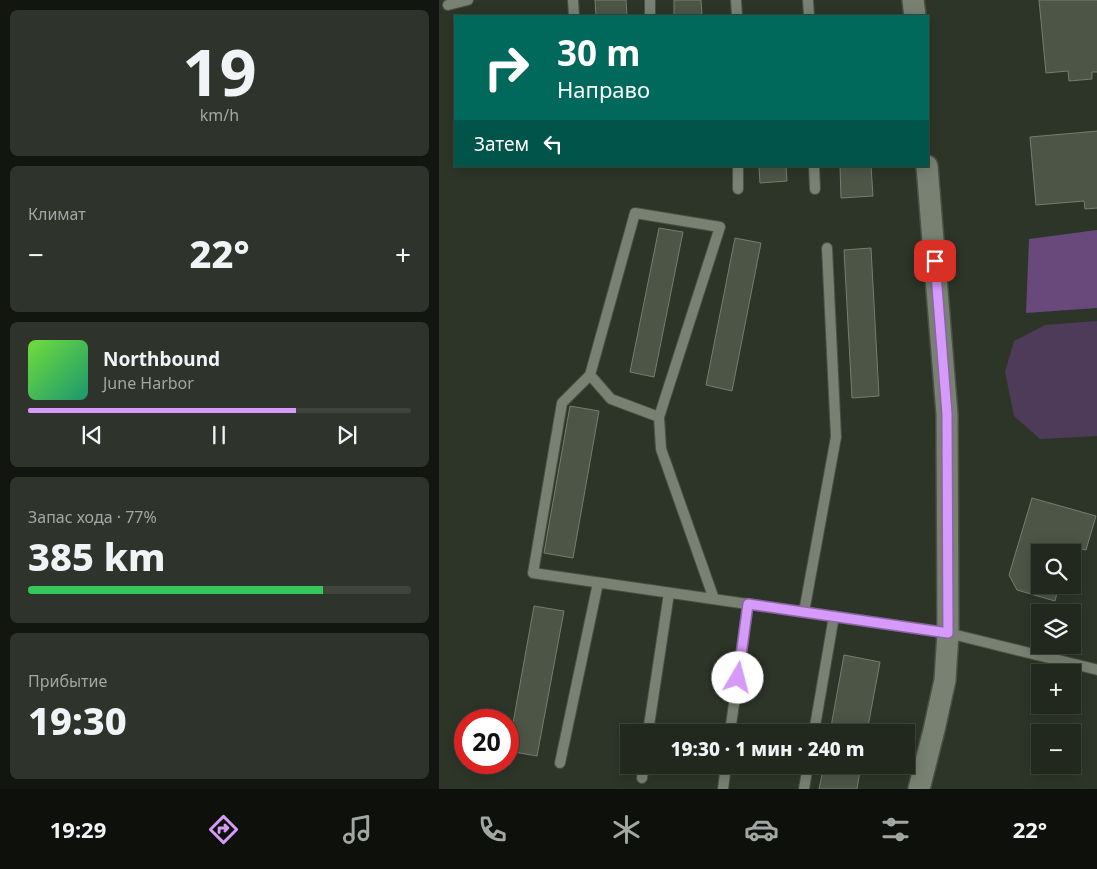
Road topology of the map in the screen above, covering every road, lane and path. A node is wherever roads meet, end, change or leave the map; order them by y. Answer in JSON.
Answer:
{"nodes":[{"id":1,"x":468,"y":0,"type":"edge"},
{"id":2,"x":573,"y":0,"type":"edge"},
{"id":3,"x":650,"y":0,"type":"edge"},
{"id":4,"x":737,"y":0,"type":"edge"},
{"id":5,"x":808,"y":0,"type":"edge"},
{"id":6,"x":913,"y":0,"type":"edge"},
{"id":7,"x":448,"y":5,"type":"dead end"},
{"id":8,"x":574,"y":15,"type":"edge"},
{"id":9,"x":650,"y":15,"type":"edge"},
{"id":10,"x":737,"y":15,"type":"edge"},
{"id":11,"x":809,"y":15,"type":"edge"},
{"id":12,"x":915,"y":15,"type":"edge"},
{"id":13,"x":738,"y":167,"type":"edge"},
{"id":14,"x":814,"y":167,"type":"edge"},
{"id":15,"x":927,"y":167,"type":"edge"},
{"id":16,"x":815,"y":189,"type":"dead end"},
{"id":17,"x":739,"y":190,"type":"dead end"},
{"id":18,"x":827,"y":248,"type":"dead end"},
{"id":19,"x":590,"y":375,"type":"junction"},
{"id":20,"x":659,"y":417,"type":"junction"},
{"id":21,"x":598,"y":583,"type":"junction"},
{"id":22,"x":669,"y":593,"type":"junction"},
{"id":23,"x":714,"y":599,"type":"junction"},
{"id":24,"x":748,"y":604,"type":"junction"},
{"id":25,"x":804,"y":612,"type":"junction"},
{"id":26,"x":834,"y":616,"type":"junction"},
{"id":27,"x":948,"y":633,"type":"junction"},
{"id":28,"x":1097,"y":670,"type":"edge"},
{"id":29,"x":649,"y":724,"type":"edge"},
{"id":30,"x":731,"y":724,"type":"edge"},
{"id":31,"x":815,"y":724,"type":"edge"},
{"id":32,"x":560,"y":763,"type":"dead end"},
{"id":33,"x":642,"y":774,"type":"edge"},
{"id":34,"x":725,"y":774,"type":"edge"},
{"id":35,"x":806,"y":774,"type":"edge"},
{"id":36,"x":642,"y":778,"type":"dead end"},
{"id":37,"x":723,"y":789,"type":"edge"},
{"id":38,"x":804,"y":789,"type":"edge"},
{"id":39,"x":919,"y":789,"type":"edge"}],
"edges":[{"from":1,"to":7,"type":"lane"},
{"from":2,"to":8,"type":"lane"},
{"from":3,"to":9,"type":"lane"},
{"from":4,"to":10,"type":"lane"},
{"from":5,"to":11,"type":"lane"},
{"from":6,"to":12,"type":"street"},
{"from":13,"to":17,"type":"lane"},
{"from":14,"to":16,"type":"lane"},
{"from":15,"to":27,"type":"street"},
{"from":18,"to":25,"type":"lane"},
{"from":19,"to":20,"type":"lane"},
{"from":19,"to":20,"type":"lane"},
{"from":19,"to":21,"type":"lane"},
{"from":20,"to":23,"type":"lane"},
{"from":21,"to":22,"type":"lane"},
{"from":21,"to":32,"type":"lane"},
{"from":22,"to":23,"type":"lane"},
{"from":22,"to":29,"type":"lane"},
{"from":23,"to":24,"type":"lane"},
{"from":24,"to":25,"type":"lane"},
{"from":24,"to":30,"type":"lane"},
{"from":25,"to":26,"type":"lane"},
{"from":26,"to":27,"type":"lane"},
{"from":26,"to":31,"type":"lane"},
{"from":27,"to":28,"type":"lane"},
{"from":27,"to":39,"type":"street"},
{"from":33,"to":36,"type":"lane"},
{"from":34,"to":37,"type":"lane"},
{"from":35,"to":38,"type":"lane"}]}
